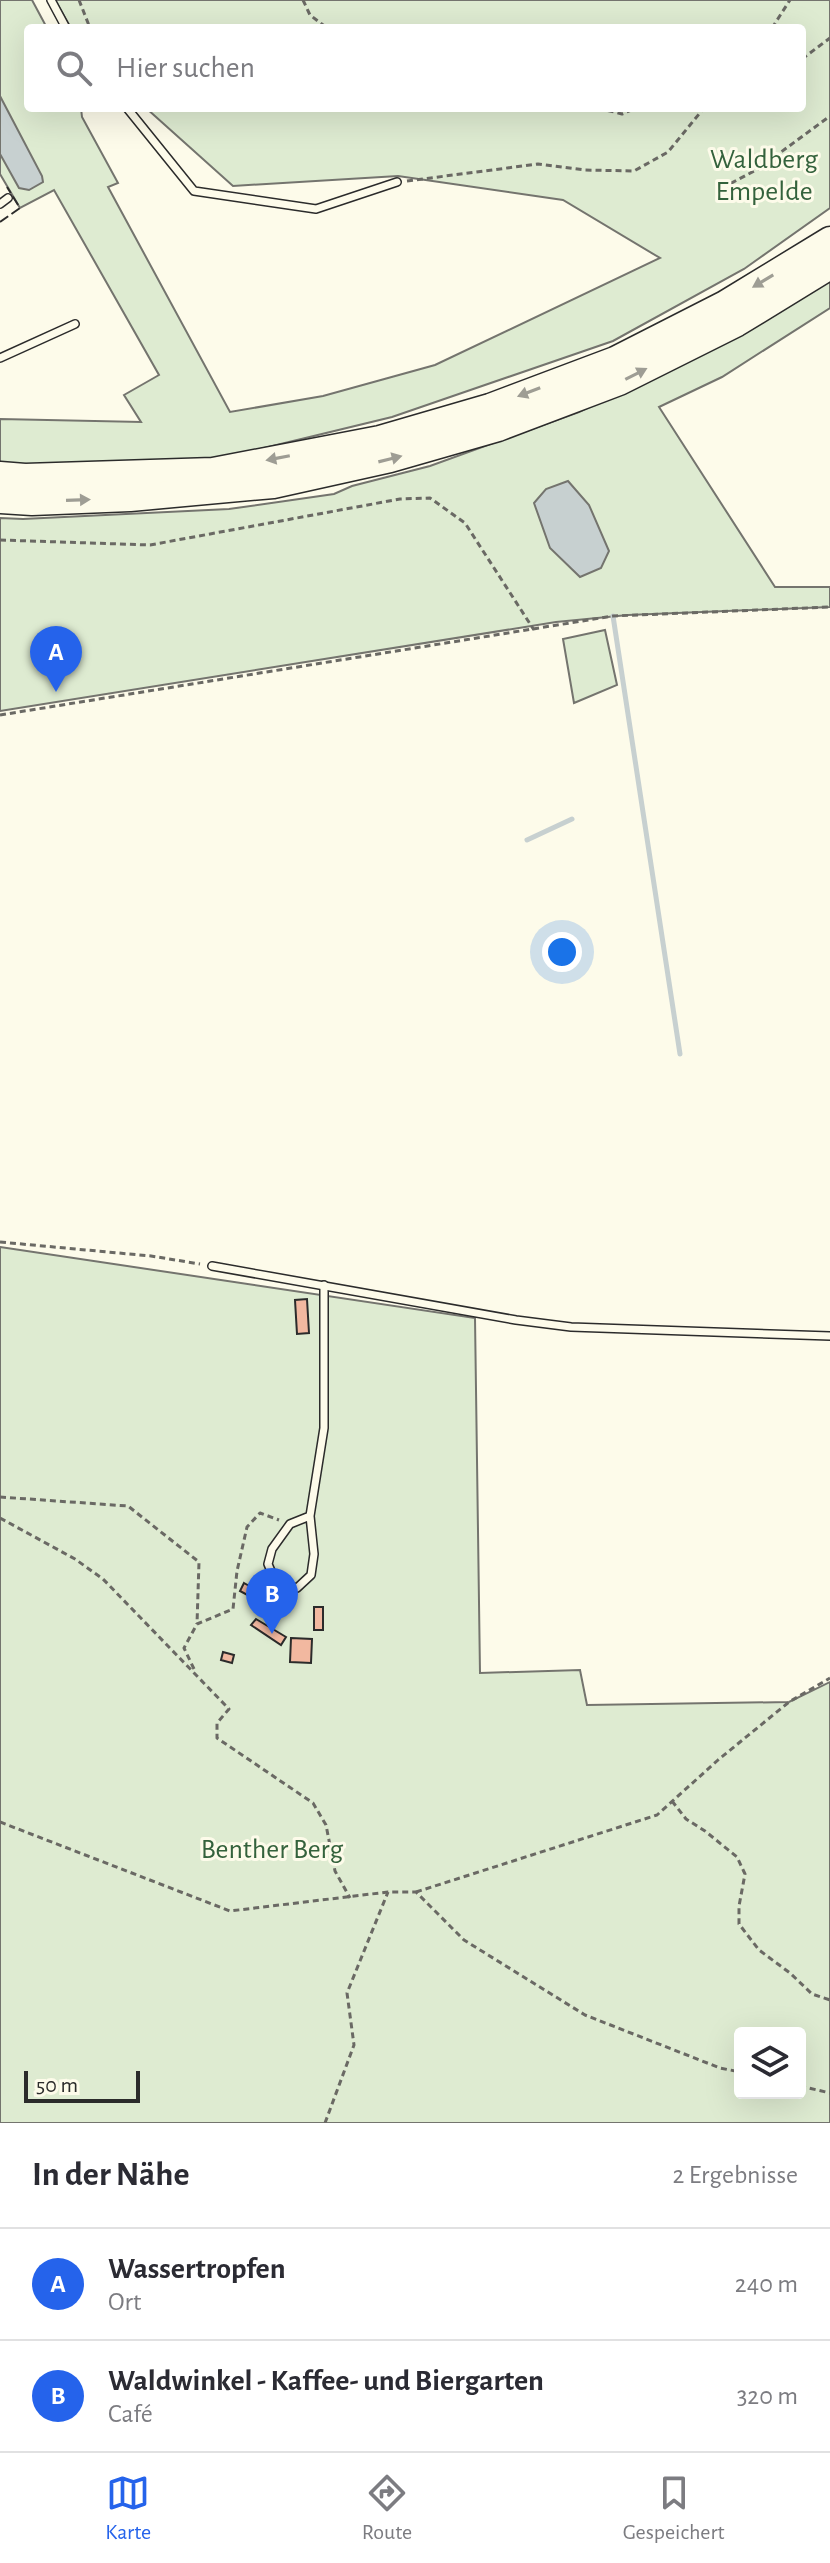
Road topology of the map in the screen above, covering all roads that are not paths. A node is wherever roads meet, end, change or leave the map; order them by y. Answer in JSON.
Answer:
{"nodes":[{"id":1,"x":51,"y":0,"type":"edge"},
{"id":2,"x":64,"y":24,"type":"edge"},
{"id":3,"x":130,"y":112,"type":"edge"},
{"id":4,"x":397,"y":182,"type":"road end"},
{"id":5,"x":8,"y":198,"type":"dead end"},
{"id":6,"x":0,"y":204,"type":"edge"},
{"id":7,"x":830,"y":240,"type":"edge"},
{"id":8,"x":830,"y":266,"type":"edge"},
{"id":9,"x":75,"y":324,"type":"dead end"},
{"id":10,"x":0,"y":358,"type":"edge"},
{"id":11,"x":0,"y":475,"type":"edge"},
{"id":12,"x":0,"y":500,"type":"edge"},
{"id":13,"x":212,"y":1266,"type":"road end"},
{"id":14,"x":324,"y":1285,"type":"junction"},
{"id":15,"x":830,"y":1336,"type":"edge"},
{"id":16,"x":310,"y":1516,"type":"junction"}],
"edges":[{"from":1,"to":2,"type":"lane"},
{"from":3,"to":4,"type":"lane"},
{"from":5,"to":6,"type":"lane"},
{"from":7,"to":11,"type":"highway","one_way":true},
{"from":12,"to":8,"type":"highway","one_way":true},
{"from":9,"to":10,"type":"lane"},
{"from":13,"to":14,"type":"lane"},
{"from":14,"to":15,"type":"lane"},
{"from":14,"to":16,"type":"lane"},
{"from":16,"to":16,"type":"lane"}]}
